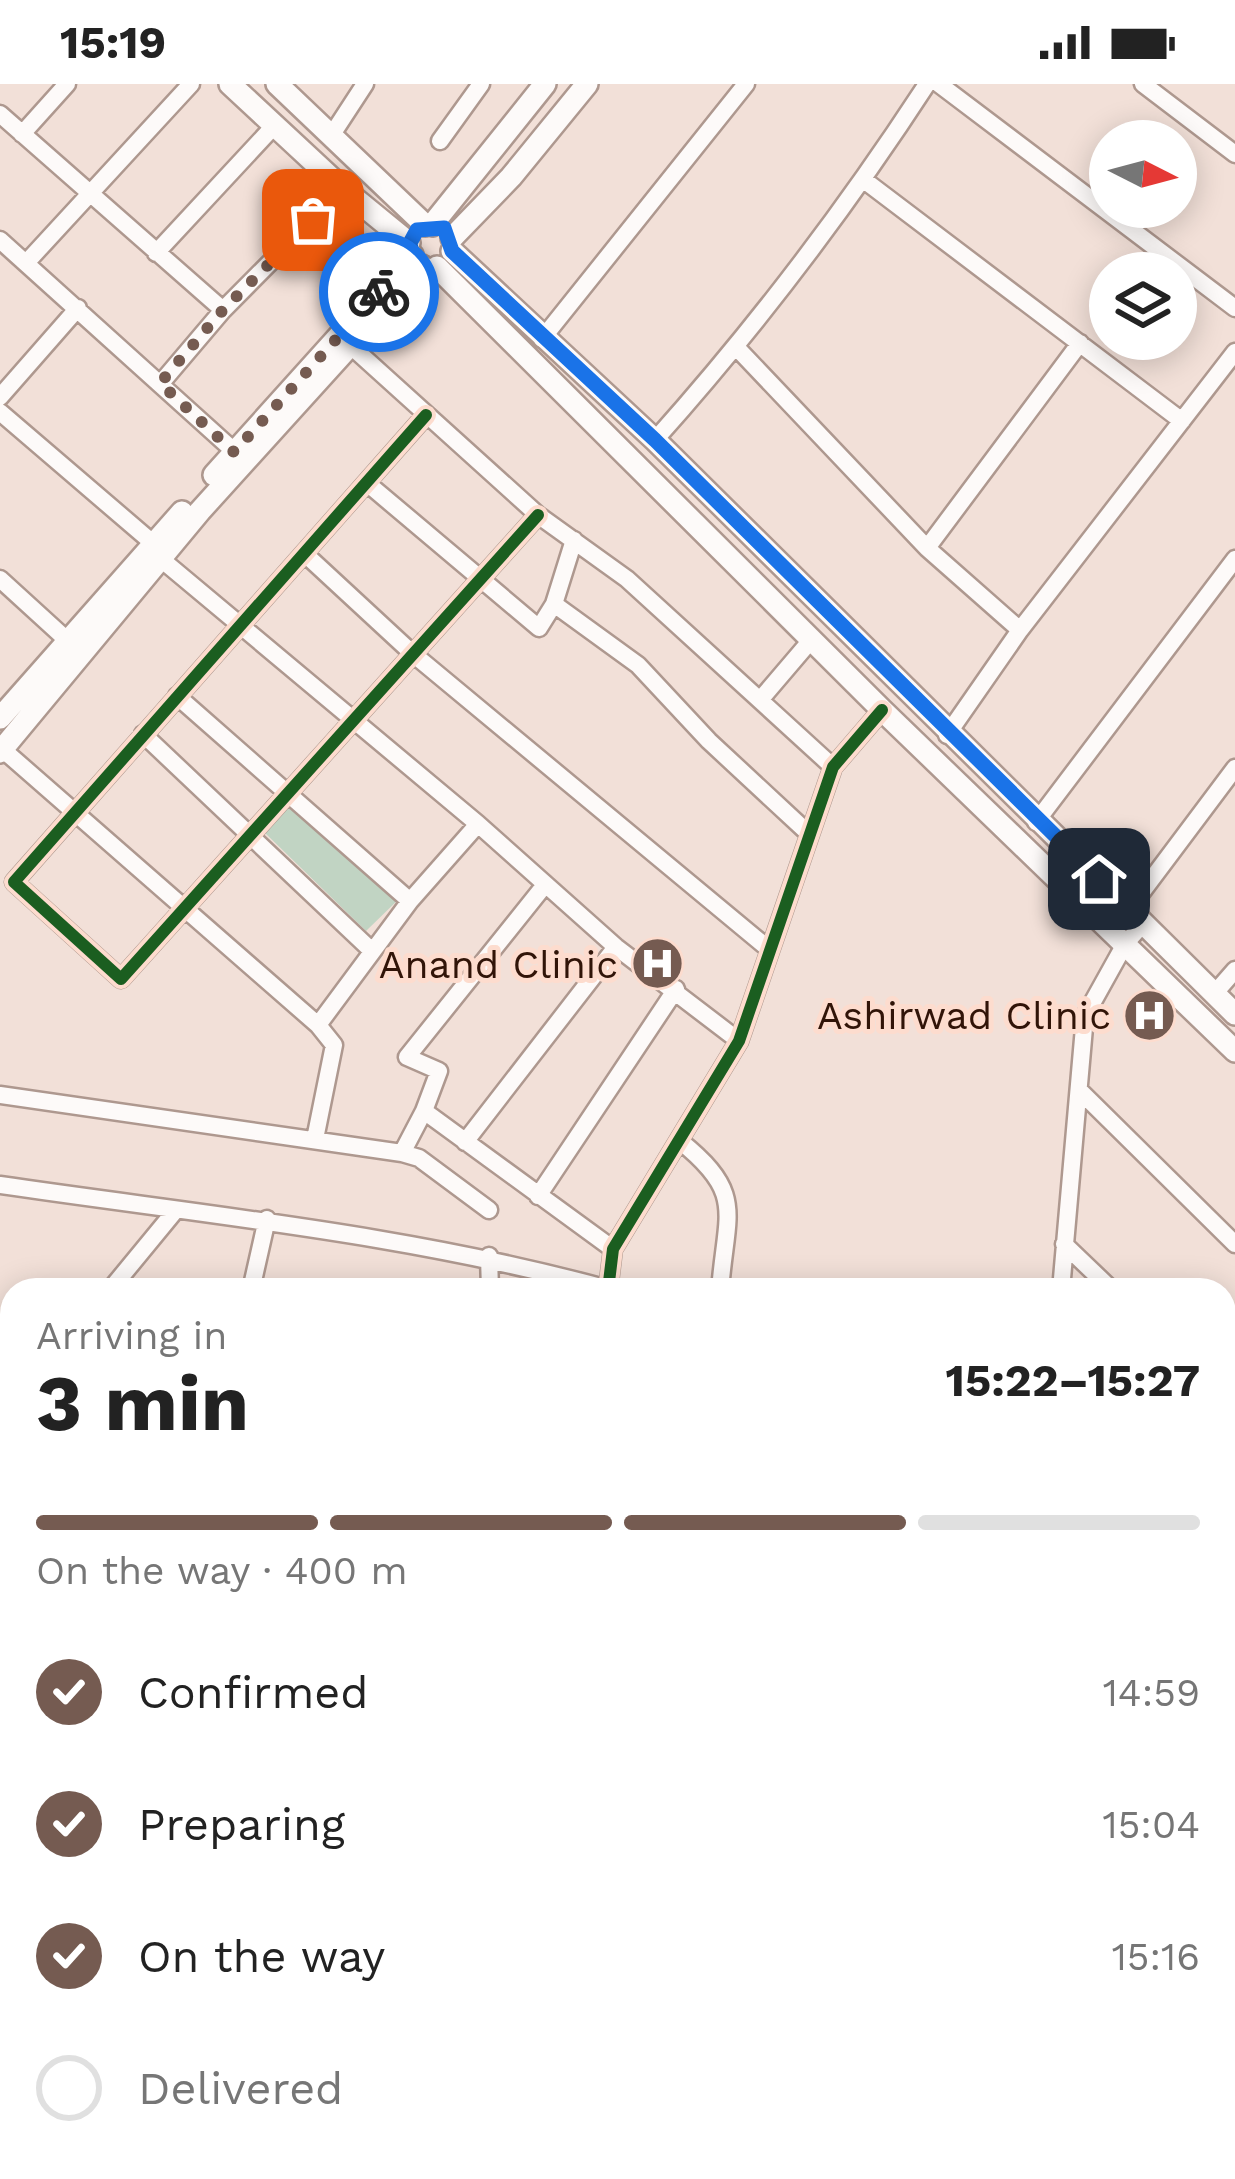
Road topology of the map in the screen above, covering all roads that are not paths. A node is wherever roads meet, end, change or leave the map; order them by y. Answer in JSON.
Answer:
{"nodes":[{"id":1,"x":67,"y":84,"type":"edge"},
{"id":2,"x":191,"y":84,"type":"edge"},
{"id":3,"x":230,"y":84,"type":"edge"},
{"id":4,"x":277,"y":84,"type":"edge"},
{"id":5,"x":364,"y":84,"type":"edge"},
{"id":6,"x":481,"y":84,"type":"edge"},
{"id":7,"x":545,"y":84,"type":"edge"},
{"id":8,"x":586,"y":84,"type":"edge"},
{"id":9,"x":746,"y":84,"type":"edge"},
{"id":10,"x":927,"y":84,"type":"edge"},
{"id":11,"x":939,"y":84,"type":"edge"},
{"id":12,"x":1143,"y":84,"type":"edge"},
{"id":13,"x":0,"y":114,"type":"edge"},
{"id":14,"x":274,"y":126,"type":"junction"},
{"id":15,"x":333,"y":133,"type":"junction"},
{"id":16,"x":22,"y":134,"type":"junction"},
{"id":17,"x":440,"y":141,"type":"dead end"},
{"id":18,"x":1234,"y":153,"type":"edge"},
{"id":19,"x":864,"y":180,"type":"junction"},
{"id":20,"x":343,"y":189,"type":"junction"},
{"id":21,"x":91,"y":193,"type":"junction"},
{"id":22,"x":0,"y":240,"type":"edge"},
{"id":23,"x":430,"y":246,"type":"junction"},
{"id":24,"x":156,"y":253,"type":"junction"},
{"id":25,"x":26,"y":263,"type":"junction"},
{"id":26,"x":78,"y":308,"type":"junction"},
{"id":27,"x":1235,"y":308,"type":"edge"},
{"id":28,"x":223,"y":310,"type":"junction"},
{"id":29,"x":542,"y":339,"type":"junction"},
{"id":30,"x":1080,"y":343,"type":"junction"},
{"id":31,"x":350,"y":346,"type":"junction"},
{"id":32,"x":737,"y":348,"type":"junction"},
{"id":33,"x":1235,"y":352,"type":"edge"},
{"id":34,"x":160,"y":383,"type":"junction"},
{"id":35,"x":0,"y":397,"type":"edge"},
{"id":36,"x":0,"y":412,"type":"edge"},
{"id":37,"x":426,"y":416,"type":"junction"},
{"id":38,"x":1182,"y":421,"type":"junction"},
{"id":39,"x":655,"y":440,"type":"junction"},
{"id":40,"x":234,"y":452,"type":"junction"},
{"id":41,"x":367,"y":483,"type":"junction"},
{"id":42,"x":538,"y":514,"type":"junction"},
{"id":43,"x":574,"y":540,"type":"junction"},
{"id":44,"x":927,"y":548,"type":"junction"},
{"id":45,"x":157,"y":552,"type":"junction"},
{"id":46,"x":305,"y":554,"type":"junction"},
{"id":47,"x":1235,"y":559,"type":"edge"},
{"id":48,"x":480,"y":578,"type":"junction"},
{"id":49,"x":0,"y":580,"type":"edge"},
{"id":50,"x":554,"y":604,"type":"junction"},
{"id":51,"x":243,"y":625,"type":"junction"},
{"id":52,"x":1020,"y":629,"type":"junction"},
{"id":53,"x":812,"y":639,"type":"junction"},
{"id":54,"x":68,"y":641,"type":"junction"},
{"id":55,"x":412,"y":653,"type":"junction"},
{"id":56,"x":177,"y":696,"type":"junction"},
{"id":57,"x":760,"y":700,"type":"junction"},
{"id":58,"x":882,"y":710,"type":"junction"},
{"id":59,"x":0,"y":718,"type":"edge"},
{"id":60,"x":350,"y":722,"type":"junction"},
{"id":61,"x":143,"y":734,"type":"junction"},
{"id":62,"x":947,"y":735,"type":"junction"},
{"id":63,"x":1,"y":749,"type":"edge"},
{"id":64,"x":833,"y":767,"type":"junction"},
{"id":65,"x":1235,"y":768,"type":"edge"},
{"id":66,"x":289,"y":794,"type":"junction"},
{"id":67,"x":76,"y":808,"type":"junction"},
{"id":68,"x":1036,"y":821,"type":"junction"},
{"id":69,"x":478,"y":824,"type":"junction"},
{"id":70,"x":808,"y":832,"type":"junction"},
{"id":71,"x":251,"y":833,"type":"junction"},
{"id":72,"x":544,"y":886,"type":"junction"},
{"id":73,"x":410,"y":902,"type":"junction"},
{"id":74,"x":186,"y":907,"type":"junction"},
{"id":75,"x":1136,"y":916,"type":"junction"},
{"id":76,"x":1102,"y":921,"type":"junction"},
{"id":77,"x":1125,"y":944,"type":"junction"},
{"id":78,"x":616,"y":947,"type":"junction"},
{"id":79,"x":770,"y":950,"type":"junction"},
{"id":80,"x":372,"y":951,"type":"junction"},
{"id":81,"x":1235,"y":970,"type":"edge"},
{"id":82,"x":676,"y":989,"type":"junction"},
{"id":83,"x":1214,"y":994,"type":"junction"},
{"id":84,"x":1235,"y":1014,"type":"edge"},
{"id":85,"x":318,"y":1025,"type":"junction"},
{"id":86,"x":739,"y":1041,"type":"junction"},
{"id":87,"x":1235,"y":1051,"type":"edge"},
{"id":88,"x":1081,"y":1091,"type":"junction"},
{"id":89,"x":0,"y":1095,"type":"edge"},
{"id":90,"x":424,"y":1111,"type":"junction"},
{"id":91,"x":315,"y":1139,"type":"junction"},
{"id":92,"x":680,"y":1141,"type":"junction"},
{"id":93,"x":465,"y":1142,"type":"junction"},
{"id":94,"x":402,"y":1153,"type":"junction"},
{"id":95,"x":0,"y":1185,"type":"edge"},
{"id":96,"x":538,"y":1196,"type":"junction"},
{"id":97,"x":489,"y":1210,"type":"dead end"},
{"id":98,"x":175,"y":1211,"type":"junction"},
{"id":99,"x":267,"y":1219,"type":"junction"},
{"id":100,"x":1064,"y":1244,"type":"junction"},
{"id":101,"x":1235,"y":1244,"type":"edge"},
{"id":102,"x":613,"y":1249,"type":"junction"},
{"id":103,"x":489,"y":1256,"type":"junction"},
{"id":104,"x":120,"y":1278,"type":"edge"},
{"id":105,"x":254,"y":1278,"type":"edge"},
{"id":106,"x":490,"y":1278,"type":"edge"},
{"id":107,"x":566,"y":1278,"type":"edge"},
{"id":108,"x":609,"y":1278,"type":"edge"},
{"id":109,"x":721,"y":1278,"type":"edge"},
{"id":110,"x":1061,"y":1278,"type":"edge"},
{"id":111,"x":1099,"y":1278,"type":"edge"}],
"edges":[{"from":1,"to":16,"type":"street"},
{"from":2,"to":21,"type":"street"},
{"from":3,"to":14,"type":"main road"},
{"from":4,"to":15,"type":"main road"},
{"from":5,"to":15,"type":"street"},
{"from":6,"to":17,"type":"street"},
{"from":7,"to":23,"type":"main road"},
{"from":8,"to":23,"type":"main road"},
{"from":9,"to":29,"type":"street"},
{"from":10,"to":19,"type":"street"},
{"from":11,"to":27,"type":"street"},
{"from":12,"to":18,"type":"street"},
{"from":13,"to":16,"type":"street"},
{"from":14,"to":20,"type":"main road"},
{"from":14,"to":24,"type":"street"},
{"from":15,"to":23,"type":"main road"},
{"from":16,"to":21,"type":"street"},
{"from":19,"to":30,"type":"street"},
{"from":19,"to":32,"type":"street"},
{"from":20,"to":23,"type":"main road"},
{"from":20,"to":28,"type":"street"},
{"from":21,"to":24,"type":"street"},
{"from":21,"to":25,"type":"street"},
{"from":22,"to":25,"type":"street"},
{"from":23,"to":29,"type":"main road"},
{"from":23,"to":31,"type":"main road"},
{"from":23,"to":40,"type":"main road"},
{"from":23,"to":53,"type":"main road"},
{"from":24,"to":28,"type":"street"},
{"from":25,"to":26,"type":"street"},
{"from":26,"to":34,"type":"street"},
{"from":26,"to":35,"type":"street"},
{"from":28,"to":34,"type":"street"},
{"from":29,"to":39,"type":"main road"},
{"from":30,"to":38,"type":"street"},
{"from":30,"to":44,"type":"street"},
{"from":31,"to":37,"type":"street"},
{"from":31,"to":45,"type":"main road"},
{"from":32,"to":39,"type":"street"},
{"from":32,"to":44,"type":"street"},
{"from":33,"to":38,"type":"street"},
{"from":34,"to":40,"type":"street"},
{"from":36,"to":45,"type":"street"},
{"from":37,"to":41,"type":"street"},
{"from":37,"to":42,"type":"street"},
{"from":38,"to":52,"type":"street"},
{"from":39,"to":62,"type":"main road"},
{"from":40,"to":45,"type":"main road"},
{"from":41,"to":46,"type":"street"},
{"from":41,"to":48,"type":"street"},
{"from":42,"to":43,"type":"street"},
{"from":42,"to":48,"type":"street"},
{"from":43,"to":50,"type":"street"},
{"from":43,"to":57,"type":"street"},
{"from":44,"to":52,"type":"street"},
{"from":45,"to":51,"type":"street"},
{"from":45,"to":54,"type":"main road"},
{"from":45,"to":63,"type":"main road"},
{"from":46,"to":51,"type":"street"},
{"from":46,"to":55,"type":"street"},
{"from":47,"to":68,"type":"street"},
{"from":48,"to":50,"type":"street"},
{"from":48,"to":55,"type":"street"},
{"from":49,"to":54,"type":"street"},
{"from":50,"to":70,"type":"street"},
{"from":51,"to":56,"type":"street"},
{"from":51,"to":60,"type":"street"},
{"from":52,"to":62,"type":"street"},
{"from":53,"to":57,"type":"street"},
{"from":53,"to":58,"type":"main road"},
{"from":54,"to":59,"type":"main road"},
{"from":55,"to":60,"type":"street"},
{"from":55,"to":79,"type":"street"},
{"from":56,"to":61,"type":"street"},
{"from":56,"to":66,"type":"street"},
{"from":57,"to":64,"type":"street"},
{"from":58,"to":64,"type":"street"},
{"from":58,"to":76,"type":"main road"},
{"from":60,"to":66,"type":"street"},
{"from":60,"to":69,"type":"street"},
{"from":61,"to":67,"type":"street"},
{"from":61,"to":71,"type":"street"},
{"from":62,"to":68,"type":"main road"},
{"from":63,"to":67,"type":"street"},
{"from":64,"to":70,"type":"street"},
{"from":65,"to":75,"type":"street"},
{"from":66,"to":71,"type":"street"},
{"from":66,"to":73,"type":"street"},
{"from":67,"to":74,"type":"street"},
{"from":67,"to":74,"type":"street"},
{"from":68,"to":75,"type":"main road"},
{"from":69,"to":72,"type":"street"},
{"from":69,"to":73,"type":"street"},
{"from":70,"to":79,"type":"street"},
{"from":71,"to":74,"type":"street"},
{"from":71,"to":80,"type":"street"},
{"from":72,"to":78,"type":"street"},
{"from":72,"to":90,"type":"street"},
{"from":73,"to":80,"type":"street"},
{"from":74,"to":85,"type":"street"},
{"from":75,"to":76,"type":"street"},
{"from":75,"to":77,"type":"street"},
{"from":75,"to":83,"type":"main road"},
{"from":76,"to":77,"type":"main road"},
{"from":77,"to":87,"type":"main road"},
{"from":77,"to":88,"type":"street"},
{"from":78,"to":82,"type":"street"},
{"from":78,"to":93,"type":"street"},
{"from":79,"to":86,"type":"street"},
{"from":80,"to":85,"type":"street"},
{"from":81,"to":83,"type":"street"},
{"from":82,"to":86,"type":"street"},
{"from":82,"to":96,"type":"street"},
{"from":83,"to":84,"type":"main road"},
{"from":85,"to":91,"type":"street"},
{"from":86,"to":92,"type":"street"},
{"from":88,"to":100,"type":"street"},
{"from":88,"to":101,"type":"street"},
{"from":89,"to":91,"type":"street"},
{"from":90,"to":93,"type":"street"},
{"from":90,"to":94,"type":"street"},
{"from":91,"to":94,"type":"street"},
{"from":92,"to":102,"type":"street"},
{"from":92,"to":109,"type":"street"},
{"from":93,"to":96,"type":"street"},
{"from":94,"to":97,"type":"street"},
{"from":95,"to":98,"type":"street"},
{"from":96,"to":102,"type":"street"},
{"from":98,"to":99,"type":"street"},
{"from":98,"to":104,"type":"street"},
{"from":99,"to":103,"type":"street"},
{"from":99,"to":105,"type":"street"},
{"from":100,"to":110,"type":"street"},
{"from":100,"to":111,"type":"street"},
{"from":102,"to":108,"type":"street"},
{"from":103,"to":106,"type":"street"},
{"from":103,"to":107,"type":"street"}]}
